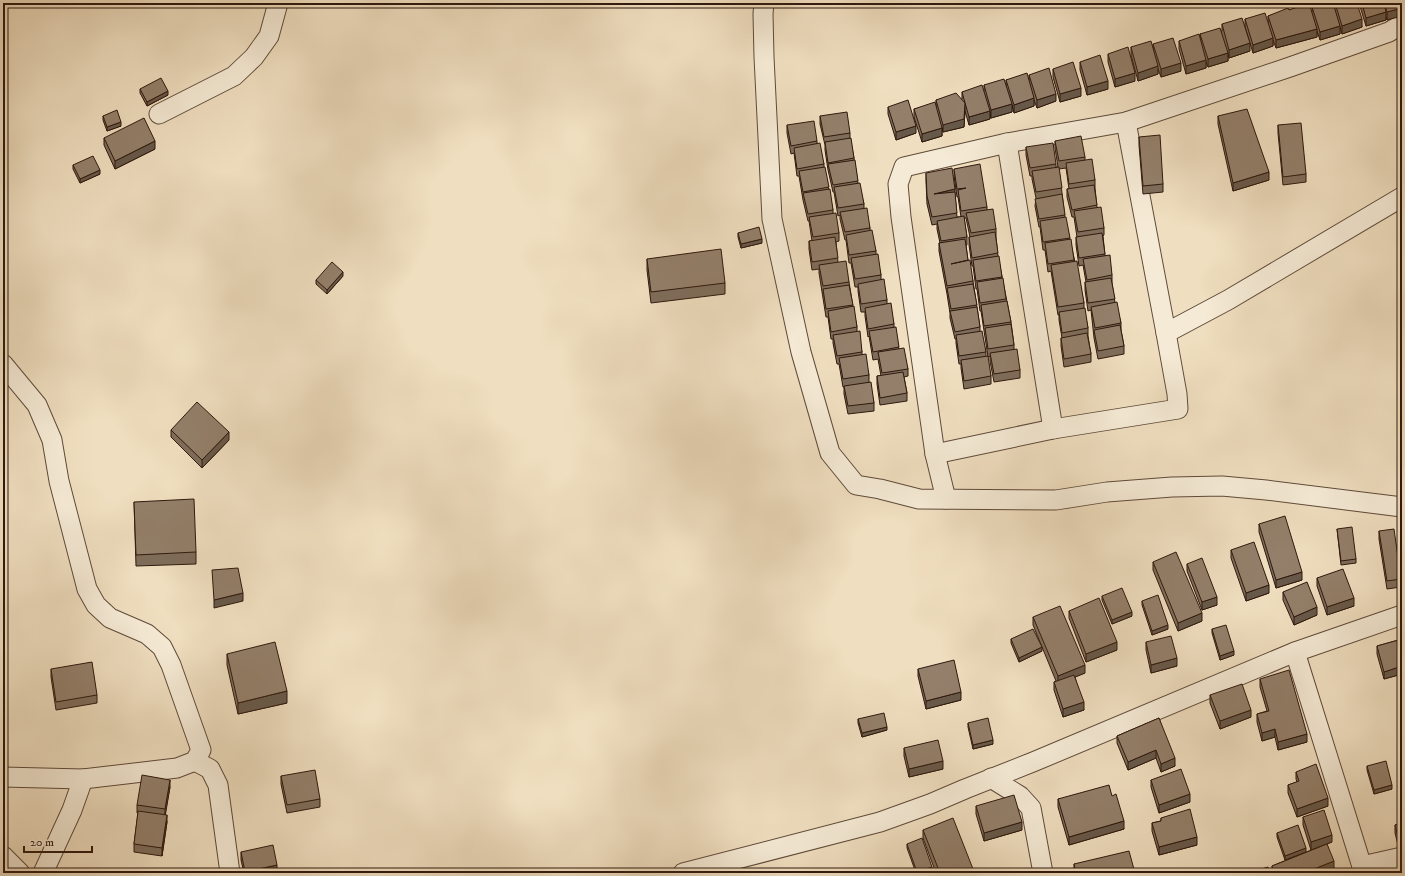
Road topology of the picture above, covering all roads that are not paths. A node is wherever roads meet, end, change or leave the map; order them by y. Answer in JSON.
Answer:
{"nodes":[{"id":1,"x":278,"y":3,"type":"edge"},
{"id":2,"x":764,"y":3,"type":"edge"},
{"id":3,"x":1402,"y":24,"type":"edge"},
{"id":4,"x":159,"y":114,"type":"dead end"},
{"id":5,"x":1126,"y":122,"type":"junction"},
{"id":6,"x":1006,"y":143,"type":"junction"},
{"id":7,"x":1402,"y":197,"type":"edge"},
{"id":8,"x":1166,"y":333,"type":"junction"},
{"id":9,"x":3,"y":364,"type":"edge"},
{"id":10,"x":1053,"y":429,"type":"junction"},
{"id":11,"x":935,"y":454,"type":"junction"},
{"id":12,"x":946,"y":499,"type":"junction"},
{"id":13,"x":1402,"y":507,"type":"edge"},
{"id":14,"x":1402,"y":615,"type":"edge"},
{"id":15,"x":1295,"y":652,"type":"junction"},
{"id":16,"x":195,"y":761,"type":"junction"},
{"id":17,"x":3,"y":777,"type":"edge"},
{"id":18,"x":991,"y":778,"type":"junction"},
{"id":19,"x":83,"y":779,"type":"junction"},
{"id":20,"x":3,"y":856,"type":"edge"},
{"id":21,"x":1402,"y":857,"type":"edge"},
{"id":22,"x":1363,"y":870,"type":"edge"},
{"id":23,"x":20,"y":873,"type":"edge"},
{"id":24,"x":44,"y":873,"type":"edge"},
{"id":25,"x":230,"y":873,"type":"edge"},
{"id":26,"x":683,"y":873,"type":"edge"},
{"id":27,"x":1043,"y":873,"type":"edge"}],
"edges":[{"from":1,"to":4,"type":"street"},
{"from":2,"to":12,"type":"street"},
{"from":3,"to":5,"type":"street"},
{"from":5,"to":6,"type":"street"},
{"from":5,"to":8,"type":"street"},
{"from":6,"to":10,"type":"street"},
{"from":6,"to":11,"type":"street"},
{"from":7,"to":8,"type":"street"},
{"from":8,"to":10,"type":"street"},
{"from":9,"to":16,"type":"street"},
{"from":10,"to":11,"type":"street"},
{"from":11,"to":12,"type":"street"},
{"from":12,"to":13,"type":"street"},
{"from":14,"to":15,"type":"street"},
{"from":15,"to":18,"type":"street"},
{"from":15,"to":22,"type":"street"},
{"from":16,"to":19,"type":"street"},
{"from":16,"to":25,"type":"street"},
{"from":17,"to":19,"type":"street"},
{"from":18,"to":26,"type":"street"},
{"from":18,"to":27,"type":"street"},
{"from":19,"to":24,"type":"street"},
{"from":20,"to":23,"type":"street"},
{"from":21,"to":22,"type":"street"}]}
